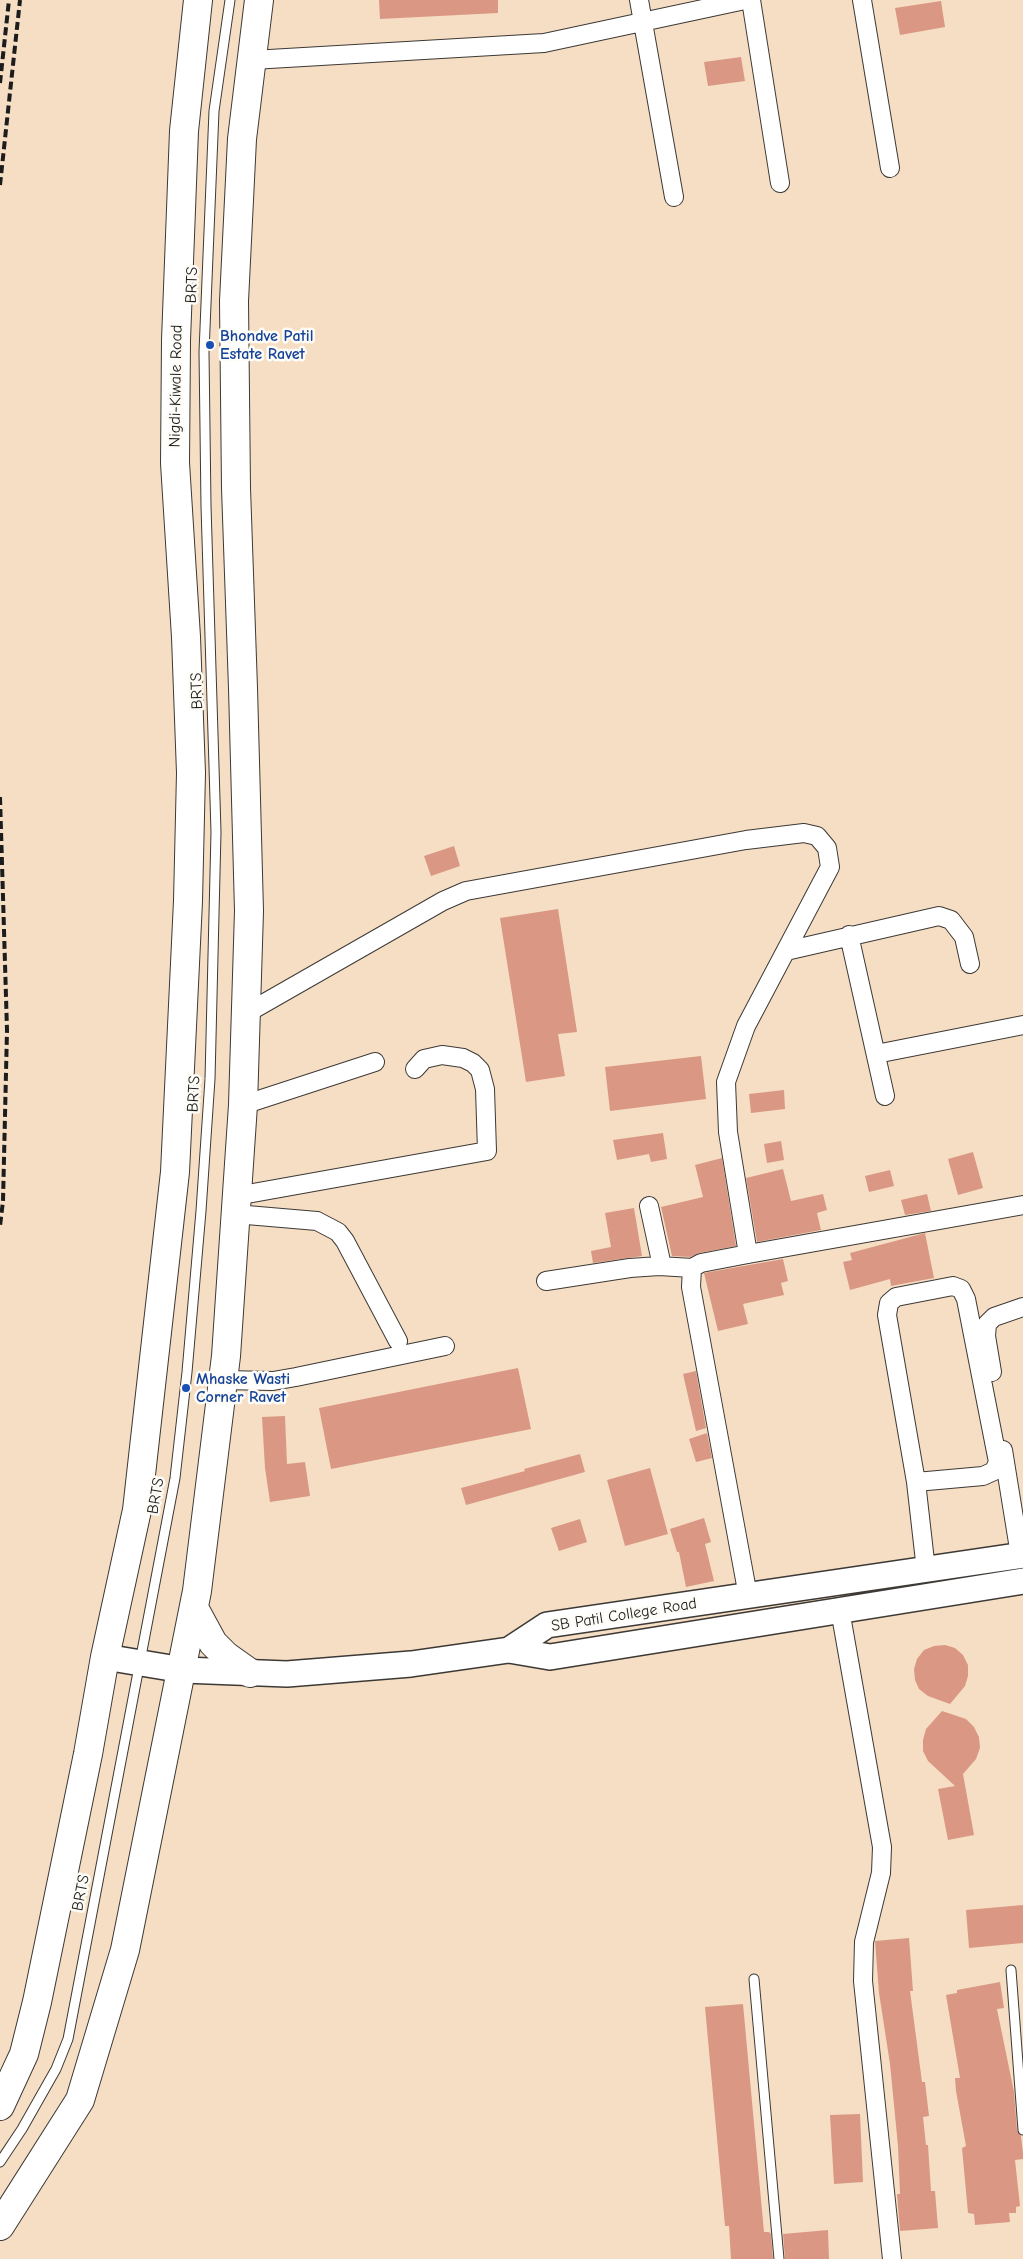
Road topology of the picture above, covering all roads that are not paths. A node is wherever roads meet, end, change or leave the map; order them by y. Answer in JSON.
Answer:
{"nodes":[{"id":1,"x":198,"y":0,"type":"edge"},
{"id":2,"x":230,"y":0,"type":"edge"},
{"id":3,"x":259,"y":0,"type":"edge"},
{"id":4,"x":639,"y":0,"type":"edge"},
{"id":5,"x":745,"y":0,"type":"edge"},
{"id":6,"x":751,"y":0,"type":"edge"},
{"id":7,"x":862,"y":0,"type":"edge"},
{"id":8,"x":642,"y":22,"type":"junction"},
{"id":9,"x":252,"y":60,"type":"junction"},
{"id":10,"x":890,"y":168,"type":"dead end"},
{"id":11,"x":780,"y":183,"type":"dead end"},
{"id":12,"x":674,"y":197,"type":"dead end"},
{"id":13,"x":850,"y":935,"type":"junction"},
{"id":14,"x":786,"y":951,"type":"junction"},
{"id":15,"x":970,"y":964,"type":"dead end"},
{"id":16,"x":247,"y":1013,"type":"junction"},
{"id":17,"x":1023,"y":1024,"type":"edge"},
{"id":18,"x":876,"y":1054,"type":"junction"},
{"id":19,"x":375,"y":1062,"type":"dead end"},
{"id":20,"x":415,"y":1069,"type":"dead end"},
{"id":21,"x":885,"y":1096,"type":"dead end"},
{"id":22,"x":243,"y":1105,"type":"junction"},
{"id":23,"x":236,"y":1205,"type":"junction"},
{"id":24,"x":1023,"y":1205,"type":"edge"},
{"id":25,"x":649,"y":1206,"type":"dead end"},
{"id":26,"x":748,"y":1254,"type":"junction"},
{"id":27,"x":662,"y":1266,"type":"junction"},
{"id":28,"x":692,"y":1268,"type":"junction"},
{"id":29,"x":546,"y":1281,"type":"dead end"},
{"id":30,"x":1023,"y":1307,"type":"edge"},
{"id":31,"x":398,"y":1341,"type":"dead end"},
{"id":32,"x":444,"y":1346,"type":"dead end"},
{"id":33,"x":224,"y":1380,"type":"junction"},
{"id":34,"x":916,"y":1482,"type":"junction"},
{"id":35,"x":1022,"y":1555,"type":"edge"},
{"id":36,"x":926,"y":1570,"type":"junction"},
{"id":37,"x":1023,"y":1581,"type":"edge"},
{"id":38,"x":748,"y":1596,"type":"junction"},
{"id":39,"x":194,"y":1608,"type":"junction"},
{"id":40,"x":840,"y":1610,"type":"junction"},
{"id":41,"x":509,"y":1650,"type":"junction"},
{"id":42,"x":104,"y":1657,"type":"junction"},
{"id":43,"x":140,"y":1663,"type":"junction"},
{"id":44,"x":183,"y":1670,"type":"junction"},
{"id":45,"x":250,"y":1673,"type":"junction"},
{"id":46,"x":1011,"y":1970,"type":"dead end"},
{"id":47,"x":754,"y":1979,"type":"dead end"},
{"id":48,"x":1021,"y":2064,"type":"edge"},
{"id":49,"x":0,"y":2106,"type":"edge"},
{"id":50,"x":1023,"y":2130,"type":"edge"},
{"id":51,"x":0,"y":2162,"type":"edge"},
{"id":52,"x":0,"y":2226,"type":"edge"},
{"id":53,"x":779,"y":2259,"type":"edge"},
{"id":54,"x":892,"y":2259,"type":"edge"}],
"edges":[{"from":1,"to":42,"type":"main road","name":"Nigdi-Kiwale Road"},
{"from":2,"to":43,"type":"lane","name":"BRTS"},
{"from":3,"to":9,"type":"main road"},
{"from":4,"to":8,"type":"street"},
{"from":5,"to":8,"type":"street"},
{"from":6,"to":11,"type":"street"},
{"from":7,"to":10,"type":"street"},
{"from":8,"to":9,"type":"street"},
{"from":8,"to":12,"type":"street"},
{"from":9,"to":16,"type":"main road"},
{"from":13,"to":14,"type":"street"},
{"from":13,"to":15,"type":"street"},
{"from":13,"to":18,"type":"street"},
{"from":14,"to":16,"type":"street"},
{"from":14,"to":26,"type":"street"},
{"from":16,"to":22,"type":"main road"},
{"from":17,"to":18,"type":"street"},
{"from":18,"to":21,"type":"street"},
{"from":19,"to":22,"type":"street"},
{"from":20,"to":23,"type":"street"},
{"from":22,"to":23,"type":"main road"},
{"from":23,"to":31,"type":"street"},
{"from":23,"to":33,"type":"main road"},
{"from":24,"to":26,"type":"street"},
{"from":25,"to":27,"type":"street"},
{"from":26,"to":28,"type":"street"},
{"from":27,"to":28,"type":"street"},
{"from":27,"to":29,"type":"street"},
{"from":28,"to":38,"type":"street"},
{"from":30,"to":35,"type":"street"},
{"from":32,"to":33,"type":"street"},
{"from":33,"to":39,"type":"main road"},
{"from":34,"to":34,"type":"street"},
{"from":34,"to":36,"type":"street"},
{"from":35,"to":36,"type":"street","name":"SB Patil College Road"},
{"from":36,"to":38,"type":"street","name":"SB Patil College Road"},
{"from":37,"to":40,"type":"street","name":"SB Patil College Road"},
{"from":38,"to":41,"type":"street","name":"SB Patil College Road"},
{"from":39,"to":44,"type":"main road"},
{"from":39,"to":45,"type":"main road"},
{"from":40,"to":41,"type":"street","name":"SB Patil College Road"},
{"from":40,"to":54,"type":"street"},
{"from":41,"to":45,"type":"street"},
{"from":42,"to":43,"type":"street"},
{"from":42,"to":49,"type":"main road","name":"Nigdi-Kiwale Road"},
{"from":43,"to":44,"type":"street"},
{"from":43,"to":51,"type":"lane","name":"BRTS"},
{"from":44,"to":45,"type":"street"},
{"from":44,"to":52,"type":"main road"},
{"from":46,"to":48,"type":"lane"},
{"from":47,"to":53,"type":"lane"},
{"from":48,"to":50,"type":"lane"}]}
